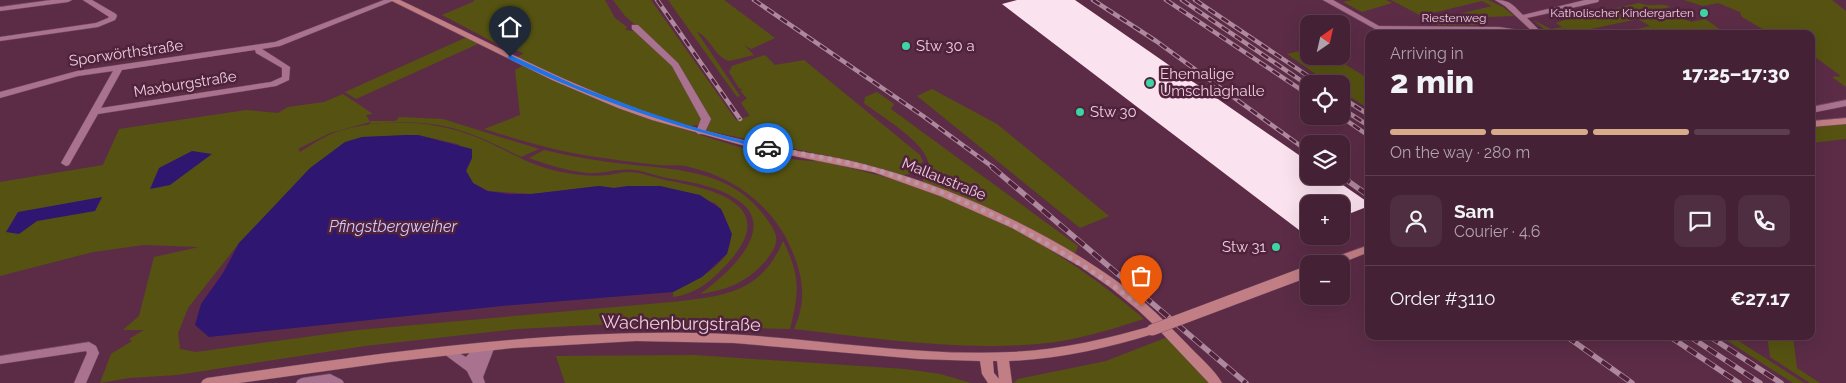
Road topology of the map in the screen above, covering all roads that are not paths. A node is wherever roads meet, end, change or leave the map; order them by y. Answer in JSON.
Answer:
{"nodes":[{"id":1,"x":68,"y":0,"type":"edge"},
{"id":2,"x":87,"y":0,"type":"edge"},
{"id":3,"x":393,"y":0,"type":"edge"},
{"id":4,"x":1327,"y":0,"type":"edge"},
{"id":5,"x":1500,"y":0,"type":"edge"},
{"id":6,"x":1563,"y":0,"type":"edge"},
{"id":7,"x":1595,"y":0,"type":"edge"},
{"id":8,"x":1574,"y":5,"type":"junction"},
{"id":9,"x":0,"y":9,"type":"edge"},
{"id":10,"x":1523,"y":17,"type":"junction"},
{"id":11,"x":635,"y":27,"type":"dead end"},
{"id":12,"x":1377,"y":28,"type":"junction"},
{"id":13,"x":1380,"y":30,"type":"edge"},
{"id":14,"x":1505,"y":30,"type":"edge"},
{"id":15,"x":1536,"y":30,"type":"edge"},
{"id":16,"x":0,"y":38,"type":"edge"},
{"id":17,"x":258,"y":48,"type":"junction"},
{"id":18,"x":119,"y":68,"type":"junction"},
{"id":19,"x":0,"y":95,"type":"edge"},
{"id":20,"x":1846,"y":103,"type":"edge"},
{"id":21,"x":1815,"y":109,"type":"edge"},
{"id":22,"x":94,"y":112,"type":"junction"},
{"id":23,"x":1846,"y":121,"type":"edge"},
{"id":24,"x":1815,"y":124,"type":"edge"},
{"id":25,"x":701,"y":132,"type":"junction"},
{"id":26,"x":66,"y":163,"type":"dead end"},
{"id":27,"x":1365,"y":250,"type":"edge"},
{"id":28,"x":1350,"y":255,"type":"edge"},
{"id":29,"x":1300,"y":274,"type":"edge"},
{"id":30,"x":484,"y":347,"type":"junction"},
{"id":31,"x":448,"y":351,"type":"junction"},
{"id":32,"x":986,"y":357,"type":"junction"},
{"id":33,"x":1002,"y":357,"type":"junction"},
{"id":34,"x":0,"y":360,"type":"edge"},
{"id":35,"x":468,"y":364,"type":"junction"},
{"id":36,"x":478,"y":379,"type":"edge"},
{"id":37,"x":338,"y":382,"type":"edge"},
{"id":38,"x":80,"y":383,"type":"edge"},
{"id":39,"x":207,"y":383,"type":"edge"},
{"id":40,"x":302,"y":383,"type":"edge"},
{"id":41,"x":995,"y":383,"type":"edge"},
{"id":42,"x":1006,"y":383,"type":"edge"},
{"id":43,"x":1216,"y":383,"type":"edge"}],
"edges":[{"from":1,"to":9,"type":"street"},
{"from":2,"to":16,"type":"street"},
{"from":3,"to":17,"type":"street","name":"Sporwörthstraße"},
{"from":3,"to":25,"type":"street","name":"Mallaustraße"},
{"from":4,"to":12,"type":"street","name":"Riestenweg"},
{"from":5,"to":10,"type":"street"},
{"from":6,"to":8,"type":"street"},
{"from":7,"to":8,"type":"street"},
{"from":8,"to":10,"type":"street"},
{"from":10,"to":15,"type":"street"},
{"from":11,"to":25,"type":"street"},
{"from":12,"to":13,"type":"street","name":"Riestenweg"},
{"from":12,"to":14,"type":"street","name":"Riestenweg"},
{"from":17,"to":18,"type":"street","name":"Sporwörthstraße"},
{"from":17,"to":22,"type":"street","name":"Maxburgstraße"},
{"from":18,"to":19,"type":"street","name":"Sporwörthstraße"},
{"from":18,"to":22,"type":"street"},
{"from":20,"to":21,"type":"street"},
{"from":22,"to":26,"type":"street"},
{"from":23,"to":24,"type":"street"},
{"from":25,"to":43,"type":"street","name":"Mallaustraße"},
{"from":27,"to":28,"type":"street"},
{"from":29,"to":33,"type":"street","name":"Wachenburgstraße","bridge":true},
{"from":30,"to":31,"type":"street","name":"Wachenburgstraße"},
{"from":30,"to":32,"type":"street","name":"Wachenburgstraße"},
{"from":30,"to":35,"type":"street"},
{"from":30,"to":36,"type":"street"},
{"from":31,"to":35,"type":"street"},
{"from":31,"to":39,"type":"street","name":"Wachenburgstraße"},
{"from":32,"to":33,"type":"street","name":"Wachenburgstraße"},
{"from":32,"to":41,"type":"street"},
{"from":33,"to":42,"type":"street"},
{"from":34,"to":38,"type":"street"},
{"from":35,"to":36,"type":"street"},
{"from":37,"to":40,"type":"street"}]}
